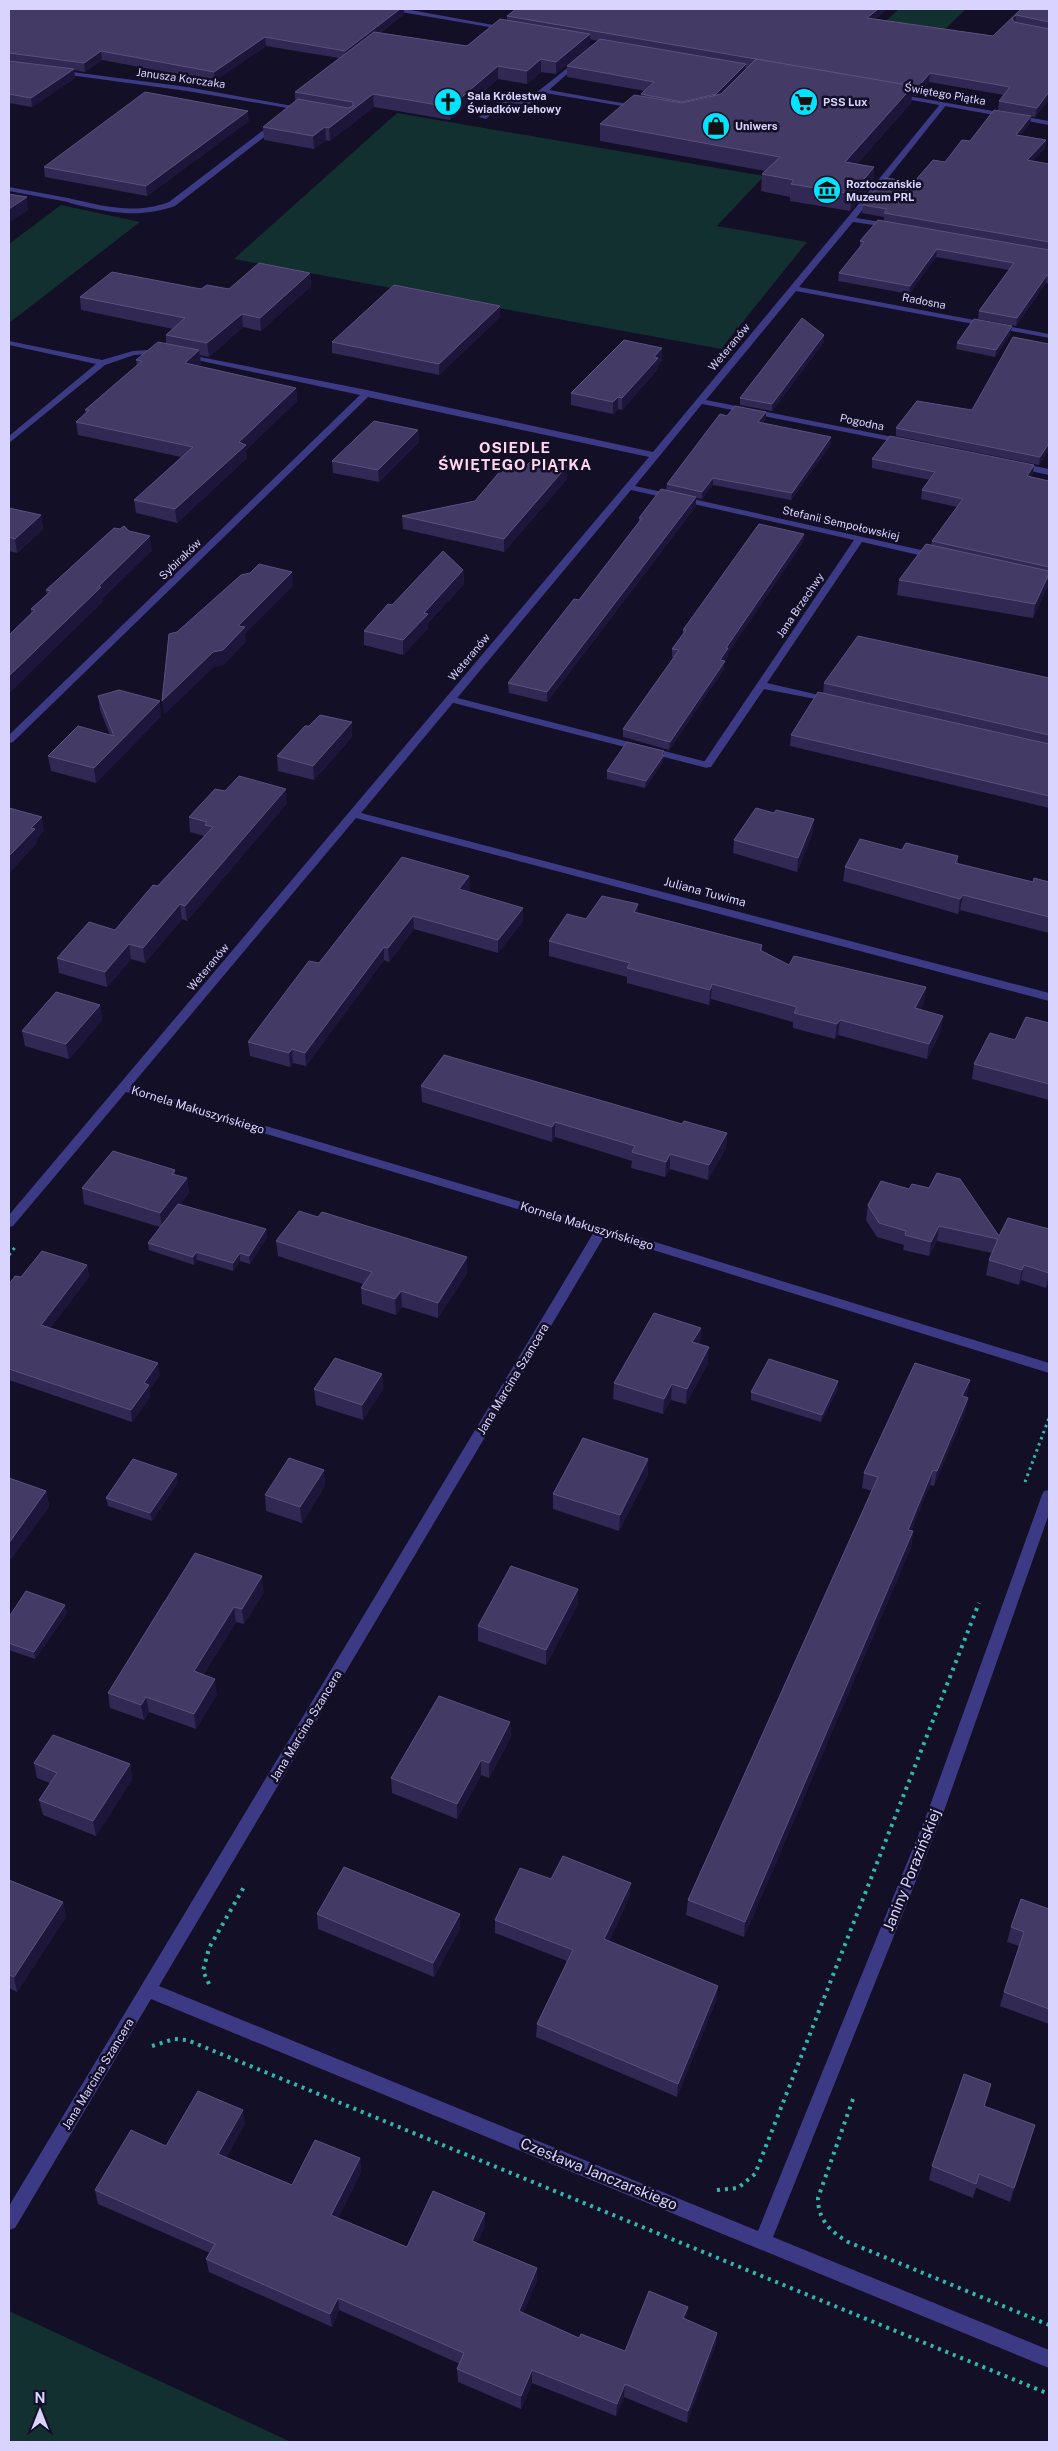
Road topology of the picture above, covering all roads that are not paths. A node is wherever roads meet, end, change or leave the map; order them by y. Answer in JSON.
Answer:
{"nodes":[{"id":1,"x":395,"y":9,"type":"edge"},
{"id":2,"x":512,"y":29,"type":"edge"},
{"id":3,"x":588,"y":53,"type":"edge"},
{"id":4,"x":50,"y":71,"type":"edge"},
{"id":5,"x":544,"y":91,"type":"junction"},
{"id":6,"x":884,"y":94,"type":"edge"},
{"id":7,"x":943,"y":104,"type":"junction"},
{"id":8,"x":298,"y":108,"type":"junction"},
{"id":9,"x":645,"y":109,"type":"edge"},
{"id":10,"x":315,"y":111,"type":"edge"},
{"id":11,"x":483,"y":117,"type":"dead end"},
{"id":12,"x":1049,"y":123,"type":"edge"},
{"id":13,"x":9,"y":188,"type":"edge"},
{"id":14,"x":852,"y":219,"type":"junction"},
{"id":15,"x":898,"y":227,"type":"edge"},
{"id":16,"x":794,"y":288,"type":"junction"},
{"id":17,"x":1049,"y":336,"type":"edge"},
{"id":18,"x":9,"y":342,"type":"edge"},
{"id":19,"x":102,"y":363,"type":"junction"},
{"id":20,"x":367,"y":394,"type":"junction"},
{"id":21,"x":700,"y":400,"type":"junction"},
{"id":22,"x":9,"y":440,"type":"edge"},
{"id":23,"x":915,"y":444,"type":"edge"},
{"id":24,"x":654,"y":455,"type":"junction"},
{"id":25,"x":1011,"y":464,"type":"edge"},
{"id":26,"x":1049,"y":472,"type":"edge"},
{"id":27,"x":629,"y":487,"type":"junction"},
{"id":28,"x":860,"y":539,"type":"junction"},
{"id":29,"x":945,"y":558,"type":"edge"},
{"id":30,"x":761,"y":685,"type":"junction"},
{"id":31,"x":450,"y":699,"type":"junction"},
{"id":32,"x":848,"y":704,"type":"edge"},
{"id":33,"x":9,"y":740,"type":"edge"},
{"id":34,"x":354,"y":814,"type":"junction"},
{"id":35,"x":1049,"y":997,"type":"edge"},
{"id":36,"x":122,"y":1087,"type":"junction"},
{"id":37,"x":9,"y":1223,"type":"edge"},
{"id":38,"x":602,"y":1230,"type":"junction"},
{"id":39,"x":1049,"y":1368,"type":"edge"},
{"id":40,"x":1049,"y":1495,"type":"edge"},
{"id":41,"x":149,"y":1990,"type":"junction"},
{"id":42,"x":9,"y":2222,"type":"edge"},
{"id":43,"x":762,"y":2241,"type":"junction"},
{"id":44,"x":1049,"y":2359,"type":"edge"}],
"edges":[{"from":1,"to":2,"type":"street"},
{"from":3,"to":5,"type":"street"},
{"from":4,"to":8,"type":"street","name":"Janusza Korczaka"},
{"from":5,"to":9,"type":"street"},
{"from":5,"to":11,"type":"street"},
{"from":6,"to":7,"type":"street","name":"Świętego Piątka"},
{"from":7,"to":12,"type":"street","name":"Świętego Piątka"},
{"from":7,"to":14,"type":"street","name":"Weteranów"},
{"from":8,"to":10,"type":"street","name":"Janusza Korczaka"},
{"from":8,"to":13,"type":"street"},
{"from":14,"to":15,"type":"street"},
{"from":14,"to":16,"type":"street","name":"Weteranów"},
{"from":16,"to":17,"type":"street","name":"Radosna"},
{"from":16,"to":21,"type":"street","name":"Weteranów"},
{"from":18,"to":19,"type":"street"},
{"from":19,"to":20,"type":"street"},
{"from":19,"to":22,"type":"street"},
{"from":20,"to":24,"type":"street"},
{"from":20,"to":33,"type":"street","name":"Sybiraków"},
{"from":21,"to":23,"type":"street","name":"Pogodna"},
{"from":21,"to":24,"type":"street","name":"Weteranów"},
{"from":24,"to":27,"type":"street","name":"Weteranów"},
{"from":25,"to":26,"type":"street"},
{"from":27,"to":28,"type":"street","name":"Stefanii Sempołowskiej"},
{"from":27,"to":31,"type":"street","name":"Weteranów"},
{"from":28,"to":29,"type":"street","name":"Stefanii Sempołowskiej"},
{"from":28,"to":30,"type":"street","name":"Jana Brzechwy"},
{"from":30,"to":31,"type":"street","name":"Jana Brzechwy"},
{"from":30,"to":32,"type":"street"},
{"from":31,"to":34,"type":"street","name":"Weteranów"},
{"from":34,"to":35,"type":"street","name":"Juliana Tuwima"},
{"from":34,"to":36,"type":"street","name":"Weteranów"},
{"from":36,"to":37,"type":"street","name":"Weteranów"},
{"from":36,"to":38,"type":"street","name":"Kornela Makuszyńskiego"},
{"from":38,"to":39,"type":"street","name":"Kornela Makuszyńskiego"},
{"from":38,"to":41,"type":"street","name":"Jana Marcina Szancera"},
{"from":40,"to":43,"type":"street","name":"Janiny Porazińskiej"},
{"from":41,"to":42,"type":"street","name":"Jana Marcina Szancera"},
{"from":41,"to":43,"type":"street","name":"Czesława Janczarskiego"},
{"from":43,"to":44,"type":"street","name":"Czesława Janczarskiego"}]}
